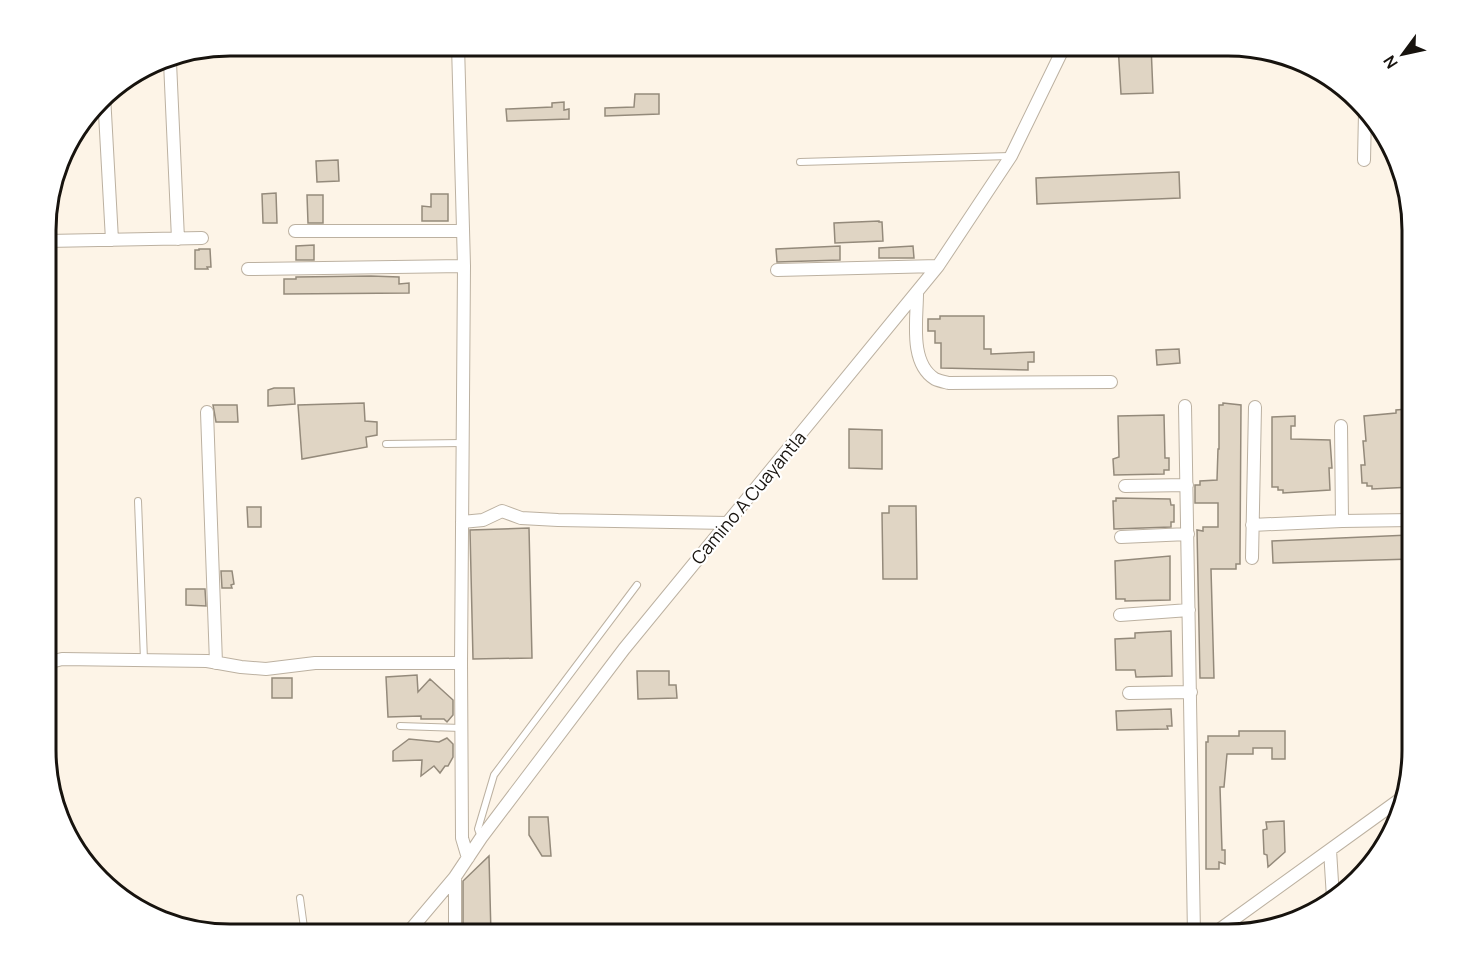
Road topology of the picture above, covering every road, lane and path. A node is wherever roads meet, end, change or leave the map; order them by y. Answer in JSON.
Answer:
{"nodes":[{"id":1,"x":1060,"y":55,"type":"edge"},
{"id":2,"x":458,"y":56,"type":"edge"},
{"id":3,"x":170,"y":66,"type":"edge"},
{"id":4,"x":105,"y":109,"type":"edge"},
{"id":5,"x":1365,"y":122,"type":"edge"},
{"id":6,"x":1011,"y":156,"type":"junction"},
{"id":7,"x":1364,"y":160,"type":"dead end"},
{"id":8,"x":800,"y":162,"type":"dead end"},
{"id":9,"x":296,"y":231,"type":"dead end"},
{"id":10,"x":463,"y":231,"type":"junction"},
{"id":11,"x":202,"y":238,"type":"dead end"},
{"id":12,"x":177,"y":239,"type":"junction"},
{"id":13,"x":112,"y":240,"type":"junction"},
{"id":14,"x":55,"y":241,"type":"edge"},
{"id":15,"x":464,"y":266,"type":"junction"},
{"id":16,"x":938,"y":266,"type":"junction"},
{"id":17,"x":248,"y":269,"type":"dead end"},
{"id":18,"x":777,"y":270,"type":"dead end"},
{"id":19,"x":917,"y":294,"type":"junction"},
{"id":20,"x":1111,"y":382,"type":"dead end"},
{"id":21,"x":1185,"y":406,"type":"dead end"},
{"id":22,"x":1255,"y":407,"type":"dead end"},
{"id":23,"x":207,"y":412,"type":"dead end"},
{"id":24,"x":1341,"y":426,"type":"dead end"},
{"id":25,"x":462,"y":443,"type":"junction"},
{"id":26,"x":386,"y":444,"type":"dead end"},
{"id":27,"x":1187,"y":485,"type":"junction"},
{"id":28,"x":1125,"y":486,"type":"dead end"},
{"id":29,"x":138,"y":501,"type":"dead end"},
{"id":30,"x":1401,"y":520,"type":"edge"},
{"id":31,"x":1342,"y":521,"type":"junction"},
{"id":32,"x":462,"y":522,"type":"junction"},
{"id":33,"x":728,"y":523,"type":"junction"},
{"id":34,"x":1252,"y":525,"type":"junction"},
{"id":35,"x":1188,"y":534,"type":"junction"},
{"id":36,"x":1121,"y":537,"type":"dead end"},
{"id":37,"x":1252,"y":558,"type":"dead end"},
{"id":38,"x":637,"y":585,"type":"dead end"},
{"id":39,"x":1189,"y":610,"type":"junction"},
{"id":40,"x":1119,"y":615,"type":"dead end"},
{"id":41,"x":144,"y":660,"type":"junction"},
{"id":42,"x":55,"y":661,"type":"edge"},
{"id":43,"x":216,"y":663,"type":"junction"},
{"id":44,"x":461,"y":663,"type":"junction"},
{"id":45,"x":1191,"y":692,"type":"junction"},
{"id":46,"x":1129,"y":693,"type":"dead end"},
{"id":47,"x":400,"y":726,"type":"dead end"},
{"id":48,"x":461,"y":728,"type":"junction"},
{"id":49,"x":1393,"y":805,"type":"edge"},
{"id":50,"x":481,"y":838,"type":"junction"},
{"id":51,"x":1330,"y":850,"type":"junction"},
{"id":52,"x":468,"y":858,"type":"junction"},
{"id":53,"x":455,"y":877,"type":"junction"},
{"id":54,"x":1332,"y":890,"type":"edge"},
{"id":55,"x":300,"y":898,"type":"dead end"},
{"id":56,"x":304,"y":924,"type":"edge"},
{"id":57,"x":415,"y":924,"type":"edge"},
{"id":58,"x":455,"y":924,"type":"edge"},
{"id":59,"x":1194,"y":924,"type":"edge"},
{"id":60,"x":1227,"y":924,"type":"edge"}],
"edges":[{"from":1,"to":6,"type":"street","name":"Camino A Cuayantla"},
{"from":2,"to":10,"type":"street"},
{"from":3,"to":12,"type":"street"},
{"from":4,"to":13,"type":"street"},
{"from":5,"to":7,"type":"street"},
{"from":6,"to":8,"type":"lane"},
{"from":6,"to":16,"type":"street","name":"Camino A Cuayantla"},
{"from":9,"to":10,"type":"street"},
{"from":10,"to":15,"type":"street"},
{"from":11,"to":12,"type":"street"},
{"from":12,"to":13,"type":"street"},
{"from":13,"to":14,"type":"street"},
{"from":15,"to":17,"type":"street"},
{"from":15,"to":25,"type":"street"},
{"from":16,"to":18,"type":"street"},
{"from":16,"to":19,"type":"street","name":"Camino A Cuayantla"},
{"from":19,"to":20,"type":"street"},
{"from":19,"to":33,"type":"street","name":"Camino A Cuayantla"},
{"from":21,"to":27,"type":"street"},
{"from":22,"to":34,"type":"street"},
{"from":23,"to":43,"type":"street"},
{"from":24,"to":31,"type":"street"},
{"from":25,"to":26,"type":"lane"},
{"from":25,"to":32,"type":"street"},
{"from":27,"to":28,"type":"street"},
{"from":27,"to":35,"type":"street"},
{"from":29,"to":41,"type":"lane"},
{"from":30,"to":31,"type":"street"},
{"from":31,"to":34,"type":"street"},
{"from":32,"to":33,"type":"street"},
{"from":32,"to":44,"type":"street"},
{"from":33,"to":50,"type":"street","name":"Camino A Cuayantla"},
{"from":34,"to":37,"type":"street"},
{"from":35,"to":36,"type":"street"},
{"from":35,"to":39,"type":"street"},
{"from":38,"to":50,"type":"lane"},
{"from":39,"to":40,"type":"street"},
{"from":39,"to":45,"type":"street"},
{"from":41,"to":42,"type":"street"},
{"from":41,"to":43,"type":"street"},
{"from":43,"to":44,"type":"street"},
{"from":44,"to":48,"type":"street"},
{"from":45,"to":46,"type":"street"},
{"from":45,"to":59,"type":"street"},
{"from":47,"to":48,"type":"lane"},
{"from":48,"to":52,"type":"street"},
{"from":49,"to":51,"type":"street"},
{"from":50,"to":52,"type":"street","name":"Camino A Cuayantla"},
{"from":51,"to":54,"type":"street"},
{"from":51,"to":60,"type":"street"},
{"from":52,"to":53,"type":"street","name":"Camino A Cuayantla"},
{"from":53,"to":57,"type":"street","name":"Camino A Cuayantla"},
{"from":53,"to":58,"type":"street"},
{"from":55,"to":56,"type":"lane"}]}
